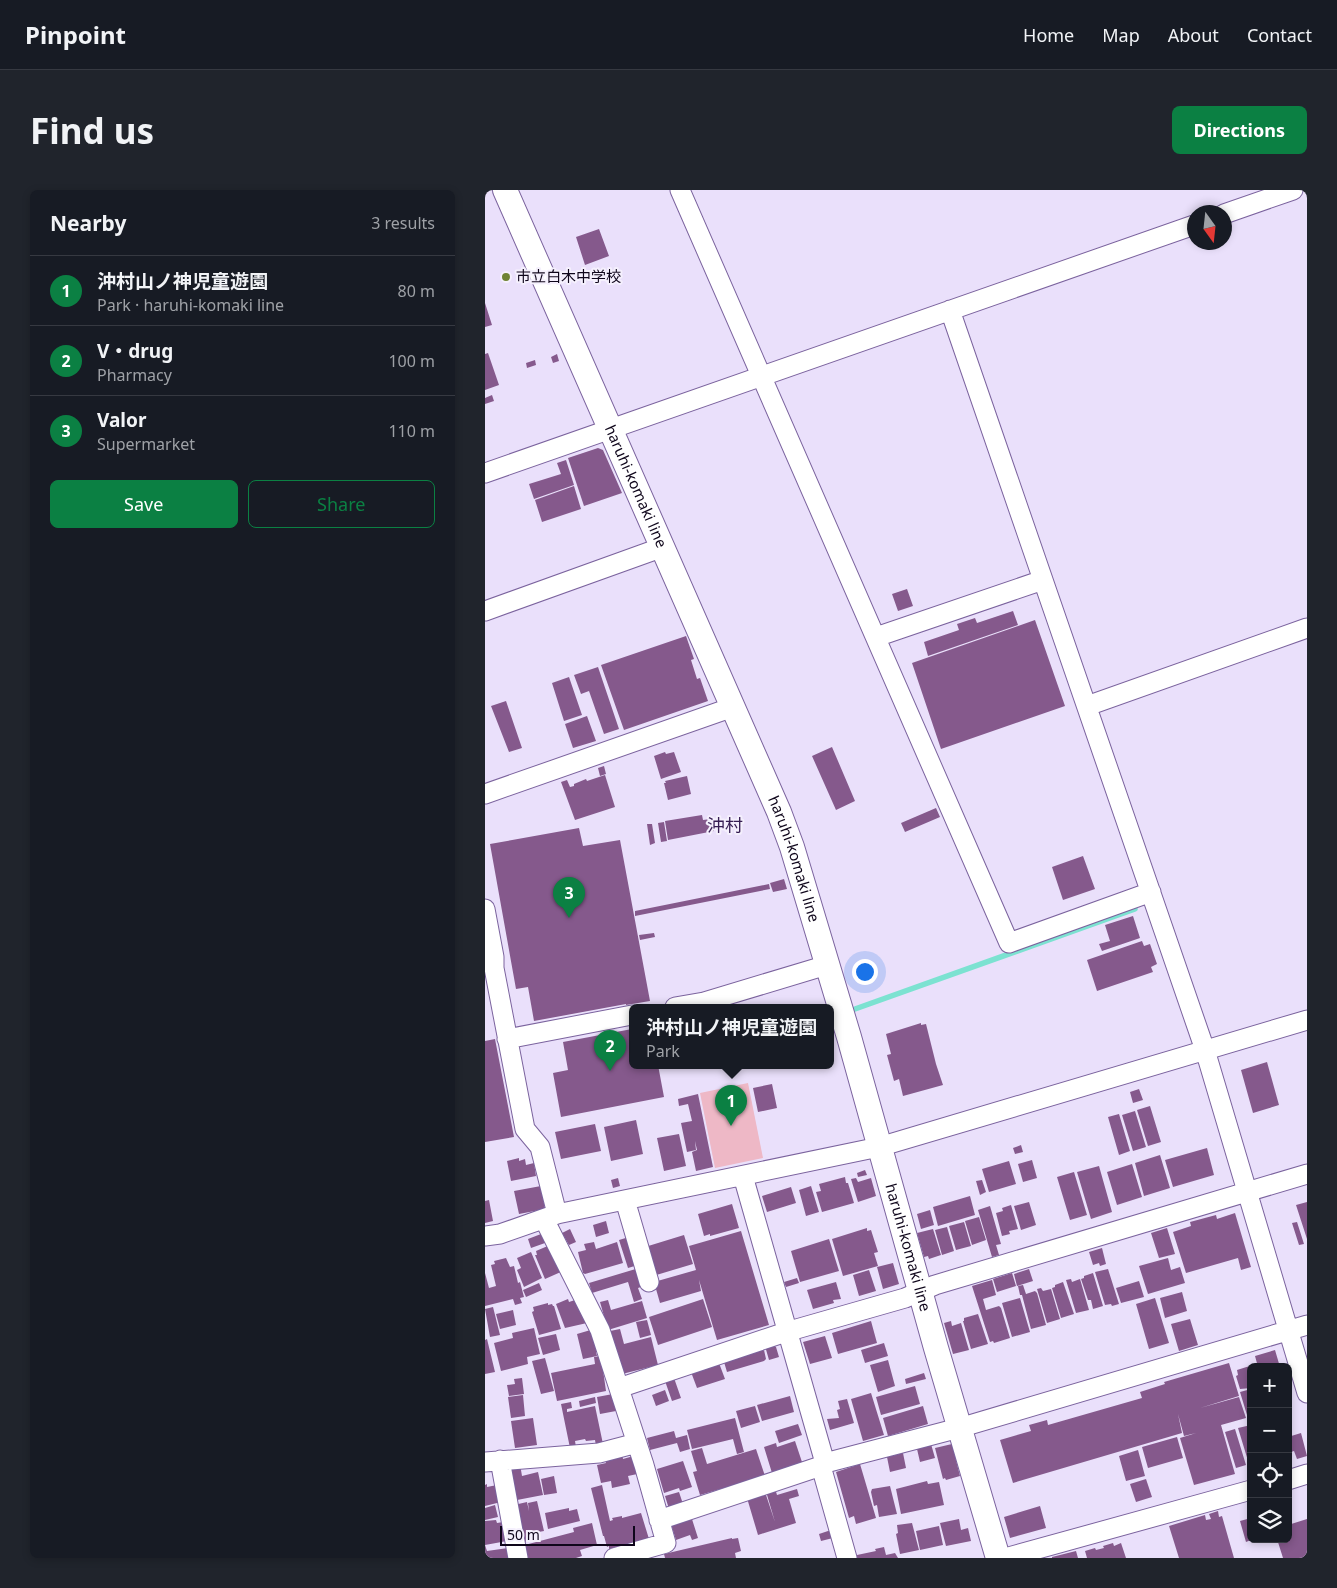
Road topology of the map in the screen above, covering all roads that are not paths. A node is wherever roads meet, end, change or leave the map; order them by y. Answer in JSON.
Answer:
{"nodes":[{"id":1,"x":505,"y":190,"type":"edge"},
{"id":2,"x":680,"y":190,"type":"edge"},
{"id":3,"x":1293,"y":190,"type":"edge"},
{"id":4,"x":1307,"y":198,"type":"edge"},
{"id":5,"x":1232,"y":212,"type":"edge"},
{"id":6,"x":1187,"y":227,"type":"edge"},
{"id":7,"x":950,"y":310,"type":"junction"},
{"id":8,"x":762,"y":376,"type":"junction"},
{"id":9,"x":610,"y":429,"type":"junction"},
{"id":10,"x":485,"y":473,"type":"edge"},
{"id":11,"x":663,"y":548,"type":"junction"},
{"id":12,"x":1043,"y":580,"type":"junction"},
{"id":13,"x":485,"y":611,"type":"edge"},
{"id":14,"x":1307,"y":628,"type":"edge"},
{"id":15,"x":876,"y":637,"type":"junction"},
{"id":16,"x":1087,"y":706,"type":"junction"},
{"id":17,"x":733,"y":707,"type":"junction"},
{"id":18,"x":485,"y":794,"type":"edge"},
{"id":19,"x":1151,"y":892,"type":"junction"},
{"id":20,"x":485,"y":909,"type":"edge"},
{"id":21,"x":827,"y":965,"type":"junction"},
{"id":22,"x":489,"y":970,"type":"edge"},
{"id":23,"x":692,"y":1004,"type":"edge"},
{"id":24,"x":629,"y":1016,"type":"edge"},
{"id":25,"x":1307,"y":1020,"type":"edge"},
{"id":26,"x":507,"y":1039,"type":"junction"},
{"id":27,"x":1205,"y":1050,"type":"junction"},
{"id":28,"x":879,"y":1147,"type":"junction"},
{"id":29,"x":1307,"y":1174,"type":"edge"},
{"id":30,"x":743,"y":1176,"type":"junction"},
{"id":31,"x":1247,"y":1192,"type":"junction"},
{"id":32,"x":625,"y":1200,"type":"junction"},
{"id":33,"x":551,"y":1217,"type":"junction"},
{"id":34,"x":485,"y":1236,"type":"edge"},
{"id":35,"x":649,"y":1282,"type":"dead end"},
{"id":36,"x":920,"y":1292,"type":"junction"},
{"id":37,"x":1307,"y":1325,"type":"edge"},
{"id":38,"x":1289,"y":1330,"type":"junction"},
{"id":39,"x":787,"y":1332,"type":"junction"},
{"id":40,"x":619,"y":1388,"type":"junction"},
{"id":41,"x":1307,"y":1393,"type":"edge"},
{"id":42,"x":959,"y":1428,"type":"junction"},
{"id":43,"x":637,"y":1444,"type":"junction"},
{"id":44,"x":493,"y":1461,"type":"edge"},
{"id":45,"x":823,"y":1464,"type":"junction"},
{"id":46,"x":1307,"y":1474,"type":"edge"},
{"id":47,"x":1292,"y":1479,"type":"edge"},
{"id":48,"x":1247,"y":1491,"type":"edge"},
{"id":49,"x":659,"y":1520,"type":"junction"},
{"id":50,"x":654,"y":1553,"type":"edge"},
{"id":51,"x":518,"y":1558,"type":"edge"},
{"id":52,"x":614,"y":1558,"type":"edge"},
{"id":53,"x":847,"y":1558,"type":"edge"},
{"id":54,"x":998,"y":1558,"type":"edge"},
{"id":55,"x":1005,"y":1558,"type":"edge"}],
"edges":[{"from":1,"to":9,"type":"main road","name":"haruhi-komaki line"},
{"from":2,"to":8,"type":"street"},
{"from":3,"to":4,"type":"street"},
{"from":3,"to":5,"type":"street"},
{"from":6,"to":7,"type":"street"},
{"from":7,"to":8,"type":"street"},
{"from":7,"to":12,"type":"street"},
{"from":8,"to":9,"type":"street"},
{"from":8,"to":15,"type":"street"},
{"from":9,"to":10,"type":"street"},
{"from":9,"to":11,"type":"main road","name":"haruhi-komaki line"},
{"from":11,"to":13,"type":"street"},
{"from":11,"to":17,"type":"main road","name":"haruhi-komaki line"},
{"from":12,"to":15,"type":"street"},
{"from":12,"to":16,"type":"street"},
{"from":14,"to":16,"type":"street"},
{"from":15,"to":19,"type":"street"},
{"from":16,"to":19,"type":"street"},
{"from":17,"to":18,"type":"street"},
{"from":17,"to":21,"type":"main road","name":"haruhi-komaki line"},
{"from":19,"to":27,"type":"street"},
{"from":20,"to":22,"type":"street"},
{"from":21,"to":23,"type":"street"},
{"from":21,"to":28,"type":"main road","name":"haruhi-komaki line"},
{"from":22,"to":26,"type":"street"},
{"from":24,"to":26,"type":"street"},
{"from":25,"to":27,"type":"street"},
{"from":26,"to":33,"type":"street"},
{"from":27,"to":28,"type":"street"},
{"from":27,"to":31,"type":"street"},
{"from":28,"to":30,"type":"street"},
{"from":28,"to":36,"type":"main road","name":"haruhi-komaki line"},
{"from":29,"to":31,"type":"street"},
{"from":30,"to":32,"type":"street"},
{"from":30,"to":39,"type":"street"},
{"from":31,"to":36,"type":"street"},
{"from":31,"to":38,"type":"street"},
{"from":32,"to":33,"type":"street"},
{"from":32,"to":35,"type":"street"},
{"from":33,"to":34,"type":"street"},
{"from":33,"to":40,"type":"street"},
{"from":36,"to":39,"type":"street"},
{"from":36,"to":42,"type":"main road","name":"haruhi-komaki line"},
{"from":37,"to":38,"type":"street"},
{"from":38,"to":41,"type":"street"},
{"from":38,"to":42,"type":"street"},
{"from":39,"to":40,"type":"street"},
{"from":39,"to":45,"type":"street"},
{"from":40,"to":43,"type":"street"},
{"from":42,"to":45,"type":"street"},
{"from":42,"to":54,"type":"main road","name":"haruhi-komaki line"},
{"from":43,"to":44,"type":"street"},
{"from":43,"to":49,"type":"street"},
{"from":44,"to":51,"type":"street"},
{"from":45,"to":49,"type":"street"},
{"from":45,"to":53,"type":"street"},
{"from":46,"to":47,"type":"street"},
{"from":48,"to":55,"type":"street"},
{"from":49,"to":50,"type":"street"},
{"from":50,"to":52,"type":"street"}]}
